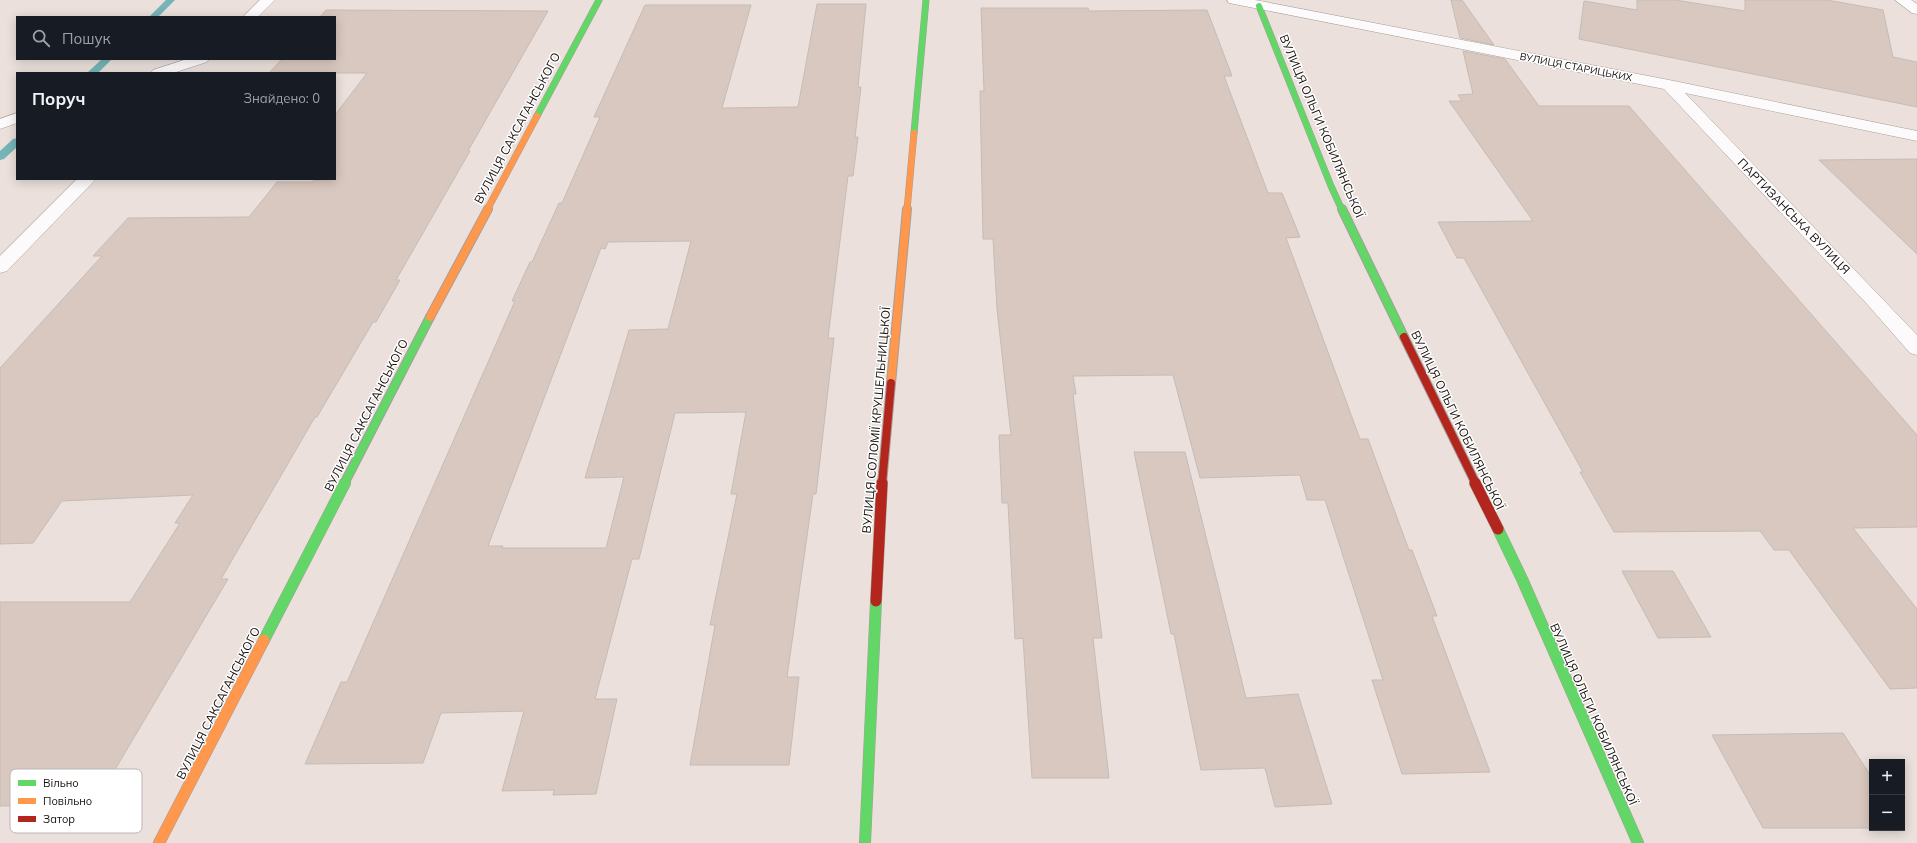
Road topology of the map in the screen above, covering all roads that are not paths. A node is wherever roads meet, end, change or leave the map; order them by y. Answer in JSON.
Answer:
{"nodes":[{"id":1,"x":268,"y":0,"type":"edge"},
{"id":2,"x":599,"y":0,"type":"edge"},
{"id":3,"x":926,"y":0,"type":"edge"},
{"id":4,"x":1234,"y":0,"type":"edge"},
{"id":5,"x":1902,"y":0,"type":"edge"},
{"id":6,"x":1259,"y":6,"type":"junction"},
{"id":7,"x":1917,"y":10,"type":"edge"},
{"id":8,"x":251,"y":16,"type":"edge"},
{"id":9,"x":199,"y":60,"type":"edge"},
{"id":10,"x":205,"y":60,"type":"edge"},
{"id":11,"x":161,"y":72,"type":"edge"},
{"id":12,"x":193,"y":72,"type":"edge"},
{"id":13,"x":1669,"y":85,"type":"junction"},
{"id":14,"x":16,"y":118,"type":"edge"},
{"id":15,"x":0,"y":124,"type":"edge"},
{"id":16,"x":1917,"y":136,"type":"edge"},
{"id":17,"x":86,"y":180,"type":"edge"},
{"id":18,"x":0,"y":267,"type":"edge"},
{"id":19,"x":1917,"y":348,"type":"edge"},
{"id":20,"x":159,"y":843,"type":"edge"},
{"id":21,"x":865,"y":843,"type":"edge"},
{"id":22,"x":1638,"y":843,"type":"edge"}],
"edges":[{"from":1,"to":8,"type":"street"},
{"from":2,"to":20,"type":"street","name":"ВУЛИЦЯ САКСАГАНСЬКОГО"},
{"from":3,"to":21,"type":"street","name":"ВУЛИЦЯ СОЛОМІЇ КРУШЕЛЬНИЦЬКОЇ"},
{"from":4,"to":6,"type":"street","name":"ВУЛИЦЯ СТАРИЦЬКИХ"},
{"from":5,"to":7,"type":"street"},
{"from":6,"to":13,"type":"street","name":"ВУЛИЦЯ СТАРИЦЬКИХ"},
{"from":6,"to":22,"type":"street","name":"ВУЛИЦЯ ОЛЬГИ КОБИЛЯНСЬКОЇ"},
{"from":9,"to":11,"type":"street"},
{"from":10,"to":12,"type":"street"},
{"from":13,"to":16,"type":"street","name":"ВУЛИЦЯ СТАРИЦЬКИХ"},
{"from":13,"to":19,"type":"street","name":"ПАРТИЗАНСЬКА ВУЛИЦЯ"},
{"from":14,"to":15,"type":"street"},
{"from":17,"to":18,"type":"street"}]}
